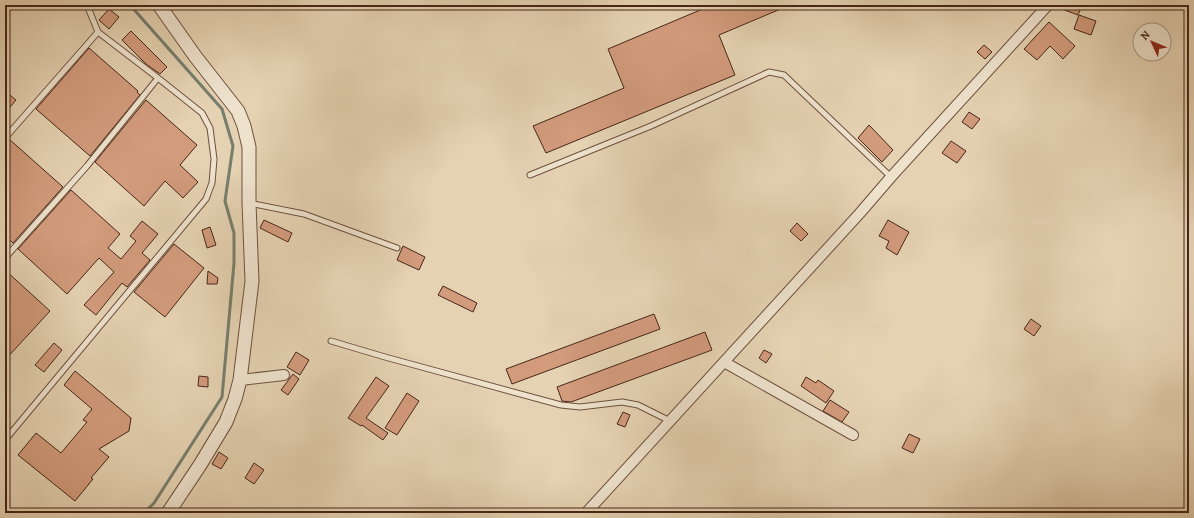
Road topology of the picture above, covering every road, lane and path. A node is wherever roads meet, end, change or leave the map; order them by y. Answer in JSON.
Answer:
{"nodes":[{"id":1,"x":87,"y":5,"type":"edge"},
{"id":2,"x":159,"y":5,"type":"edge"},
{"id":3,"x":1048,"y":5,"type":"edge"},
{"id":4,"x":98,"y":32,"type":"junction"},
{"id":5,"x":158,"y":78,"type":"junction"},
{"id":6,"x":5,"y":138,"type":"edge"},
{"id":7,"x":530,"y":175,"type":"dead end"},
{"id":8,"x":891,"y":177,"type":"junction"},
{"id":9,"x":249,"y":202,"type":"junction"},
{"id":10,"x":397,"y":248,"type":"dead end"},
{"id":11,"x":5,"y":258,"type":"edge"},
{"id":12,"x":331,"y":341,"type":"dead end"},
{"id":13,"x":724,"y":362,"type":"junction"},
{"id":14,"x":284,"y":375,"type":"dead end"},
{"id":15,"x":240,"y":380,"type":"junction"},
{"id":16,"x":670,"y":421,"type":"junction"},
{"id":17,"x":853,"y":435,"type":"dead end"},
{"id":18,"x":5,"y":440,"type":"edge"},
{"id":19,"x":168,"y":513,"type":"edge"},
{"id":20,"x":586,"y":513,"type":"edge"}],
"edges":[{"from":1,"to":4,"type":"lane"},
{"from":2,"to":9,"type":"street"},
{"from":3,"to":8,"type":"street"},
{"from":4,"to":5,"type":"lane"},
{"from":4,"to":6,"type":"lane"},
{"from":5,"to":11,"type":"lane"},
{"from":5,"to":18,"type":"lane"},
{"from":7,"to":8,"type":"lane"},
{"from":8,"to":13,"type":"street"},
{"from":9,"to":10,"type":"lane"},
{"from":9,"to":15,"type":"street"},
{"from":12,"to":16,"type":"lane"},
{"from":13,"to":16,"type":"street"},
{"from":13,"to":17,"type":"street"},
{"from":14,"to":15,"type":"street"},
{"from":15,"to":19,"type":"street"},
{"from":16,"to":20,"type":"street"}]}
